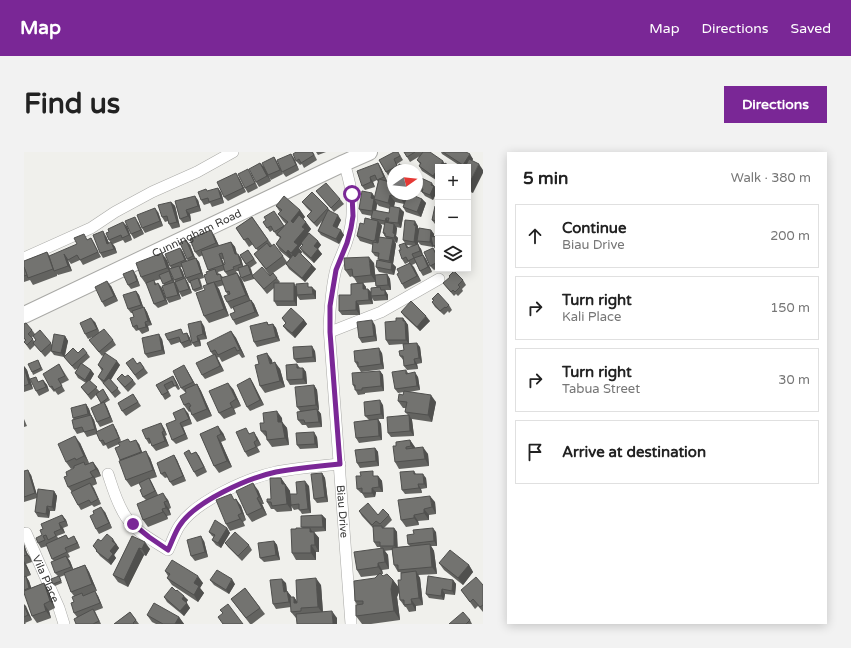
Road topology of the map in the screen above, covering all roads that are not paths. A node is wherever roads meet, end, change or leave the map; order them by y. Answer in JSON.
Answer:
{"nodes":[{"id":1,"x":233,"y":152,"type":"edge"},
{"id":2,"x":369,"y":152,"type":"edge"},
{"id":3,"x":344,"y":163,"type":"junction"},
{"id":4,"x":24,"y":258,"type":"edge"},
{"id":5,"x":439,"y":279,"type":"dead end"},
{"id":6,"x":24,"y":315,"type":"edge"},
{"id":7,"x":330,"y":332,"type":"junction"},
{"id":8,"x":340,"y":464,"type":"junction"},
{"id":9,"x":108,"y":474,"type":"dead end"},
{"id":10,"x":26,"y":533,"type":"dead end"},
{"id":11,"x":64,"y":624,"type":"edge"},
{"id":12,"x":351,"y":624,"type":"edge"}],
"edges":[{"from":1,"to":4,"type":"street"},
{"from":2,"to":3,"type":"main road","name":"Cunningham Road"},
{"from":3,"to":6,"type":"main road","name":"Cunningham Road"},
{"from":3,"to":7,"type":"street","name":"Biau Drive"},
{"from":5,"to":7,"type":"street"},
{"from":7,"to":8,"type":"street","name":"Biau Drive"},
{"from":8,"to":9,"type":"street"},
{"from":8,"to":12,"type":"street","name":"Biau Drive"},
{"from":10,"to":11,"type":"street","name":"Vila Place"}]}
